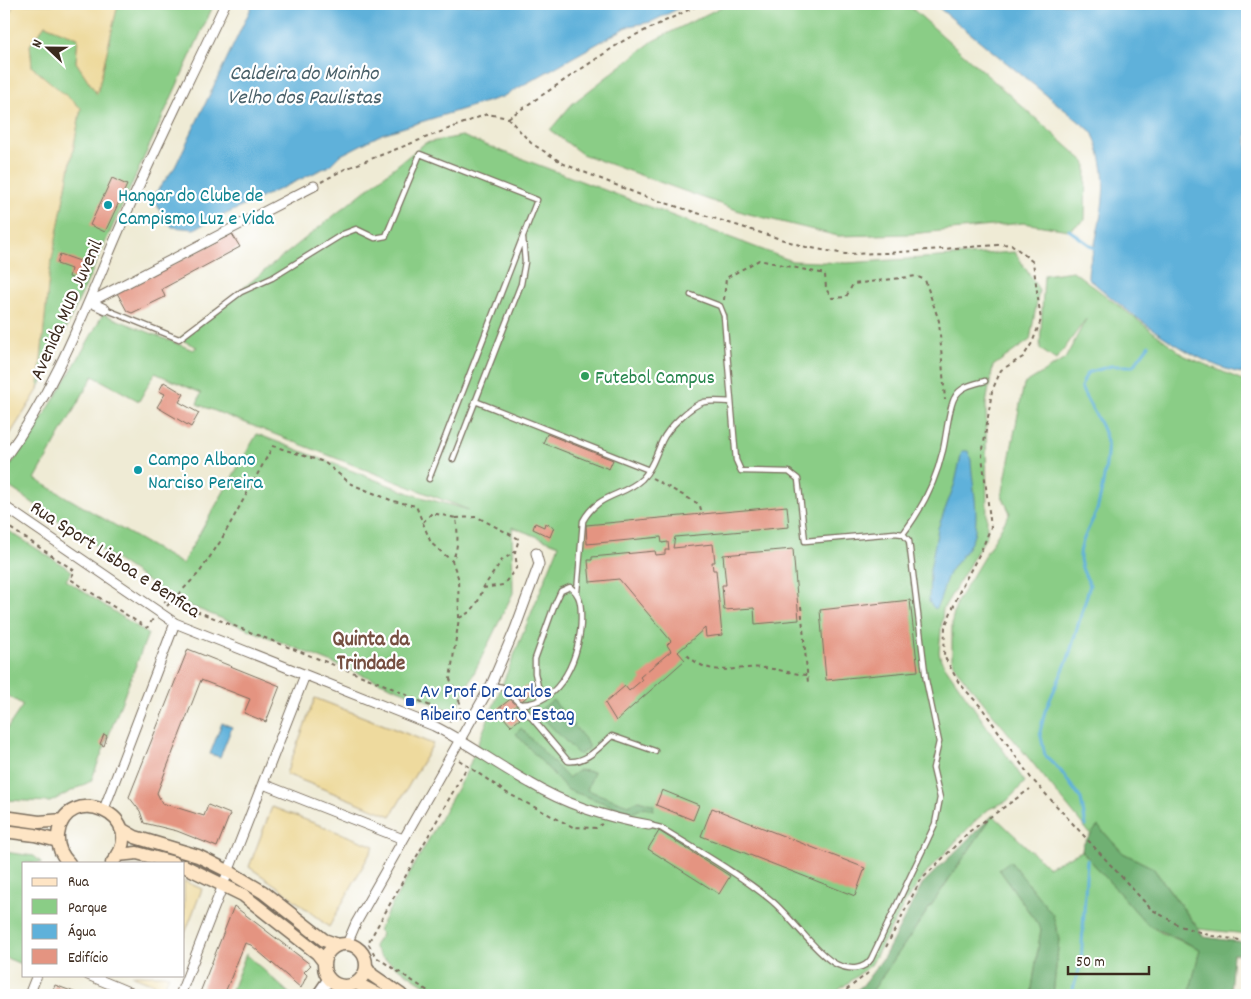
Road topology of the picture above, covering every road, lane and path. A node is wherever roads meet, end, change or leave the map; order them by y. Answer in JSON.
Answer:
{"nodes":[{"id":1,"x":225,"y":4,"type":"edge"},
{"id":2,"x":701,"y":4,"type":"edge"},
{"id":3,"x":508,"y":118,"type":"junction"},
{"id":4,"x":314,"y":186,"type":"joint"},
{"id":5,"x":522,"y":237,"type":"junction"},
{"id":6,"x":692,"y":295,"type":"dead end"},
{"id":7,"x":90,"y":302,"type":"junction"},
{"id":8,"x":105,"y":309,"type":"joint"},
{"id":9,"x":722,"y":311,"type":"junction"},
{"id":10,"x":985,"y":381,"type":"dead end"},
{"id":11,"x":475,"y":401,"type":"junction"},
{"id":12,"x":731,"y":402,"type":"junction"},
{"id":13,"x":945,"y":405,"type":"dead end"},
{"id":14,"x":4,"y":459,"type":"edge"},
{"id":15,"x":453,"y":459,"type":"dead end"},
{"id":16,"x":649,"y":470,"type":"junction"},
{"id":17,"x":645,"y":474,"type":"junction"},
{"id":18,"x":429,"y":479,"type":"dead end"},
{"id":19,"x":4,"y":506,"type":"edge"},
{"id":20,"x":702,"y":514,"type":"dead end"},
{"id":21,"x":456,"y":518,"type":"junction"},
{"id":22,"x":423,"y":522,"type":"junction"},
{"id":23,"x":903,"y":534,"type":"junction"},
{"id":24,"x":515,"y":552,"type":"junction"},
{"id":25,"x":536,"y":553,"type":"dead end"},
{"id":26,"x":452,"y":561,"type":"junction"},
{"id":27,"x":483,"y":588,"type":"junction"},
{"id":28,"x":577,"y":592,"type":"junction"},
{"id":29,"x":801,"y":606,"type":"dead end"},
{"id":30,"x":162,"y":614,"type":"junction"},
{"id":31,"x":459,"y":618,"type":"junction"},
{"id":32,"x":175,"y":623,"type":"junction"},
{"id":33,"x":687,"y":655,"type":"dead end"},
{"id":34,"x":807,"y":674,"type":"junction"},
{"id":35,"x":305,"y":675,"type":"junction"},
{"id":36,"x":808,"y":683,"type":"dead end"},
{"id":37,"x":491,"y":685,"type":"junction"},
{"id":38,"x":540,"y":699,"type":"junction"},
{"id":39,"x":520,"y":704,"type":"junction"},
{"id":40,"x":460,"y":739,"type":"junction"},
{"id":41,"x":655,"y":751,"type":"dead end"},
{"id":42,"x":467,"y":768,"type":"dead end"},
{"id":43,"x":263,"y":784,"type":"junction"},
{"id":44,"x":1030,"y":789,"type":"dead end"},
{"id":45,"x":104,"y":809,"type":"junction"},
{"id":46,"x":4,"y":817,"type":"edge"},
{"id":47,"x":64,"y":820,"type":"junction"},
{"id":48,"x":649,"y":825,"type":"joint"},
{"id":49,"x":121,"y":829,"type":"junction"},
{"id":50,"x":4,"y":831,"type":"edge"},
{"id":51,"x":403,"y":839,"type":"junction"},
{"id":52,"x":58,"y":841,"type":"junction"},
{"id":53,"x":115,"y":859,"type":"edge"},
{"id":54,"x":68,"y":862,"type":"edge"},
{"id":55,"x":170,"y":862,"type":"edge"},
{"id":56,"x":185,"y":866,"type":"edge"},
{"id":57,"x":228,"y":871,"type":"junction"},
{"id":58,"x":223,"y":884,"type":"junction"},
{"id":59,"x":1247,"y":941,"type":"edge"},
{"id":60,"x":343,"y":945,"type":"junction"},
{"id":61,"x":883,"y":952,"type":"dead end"},
{"id":62,"x":324,"y":962,"type":"junction"},
{"id":63,"x":366,"y":966,"type":"junction"},
{"id":64,"x":869,"y":972,"type":"dead end"},
{"id":65,"x":37,"y":976,"type":"edge"},
{"id":66,"x":90,"y":976,"type":"edge"},
{"id":67,"x":329,"y":979,"type":"junction"},
{"id":68,"x":356,"y":983,"type":"junction"},
{"id":69,"x":29,"y":995,"type":"edge"},
{"id":70,"x":136,"y":995,"type":"edge"},
{"id":71,"x":180,"y":995,"type":"edge"},
{"id":72,"x":318,"y":995,"type":"edge"},
{"id":73,"x":379,"y":995,"type":"edge"},
{"id":74,"x":401,"y":995,"type":"edge"},
{"id":75,"x":434,"y":995,"type":"edge"},
{"id":76,"x":840,"y":995,"type":"edge"}],
"edges":[{"from":1,"to":7,"type":"street","name":"Avenida MUD Juvenil"},
{"from":2,"to":3,"type":"path"},
{"from":3,"to":4,"type":"path"},
{"from":3,"to":59,"type":"path"},
{"from":4,"to":7,"type":"street"},
{"from":5,"to":8,"type":"lane"},
{"from":5,"to":11,"type":"lane"},
{"from":5,"to":18,"type":"lane"},
{"from":6,"to":9,"type":"lane"},
{"from":7,"to":8,"type":"street"},
{"from":7,"to":14,"type":"street","name":"Avenida MUD Juvenil"},
{"from":9,"to":12,"type":"lane"},
{"from":9,"to":13,"type":"path"},
{"from":10,"to":23,"type":"lane"},
{"from":11,"to":15,"type":"lane"},
{"from":11,"to":16,"type":"lane"},
{"from":12,"to":16,"type":"lane"},
{"from":12,"to":23,"type":"lane"},
{"from":16,"to":17,"type":"lane"},
{"from":17,"to":20,"type":"path"},
{"from":17,"to":28,"type":"lane"},
{"from":19,"to":30,"type":"street","name":"Rua Sport Lisboa e Benfica"},
{"from":21,"to":22,"type":"path"},
{"from":21,"to":24,"type":"path"},
{"from":21,"to":26,"type":"path"},
{"from":22,"to":26,"type":"path"},
{"from":22,"to":30,"type":"path"},
{"from":23,"to":48,"type":"lane"},
{"from":24,"to":27,"type":"path"},
{"from":24,"to":27,"type":"path"},
{"from":25,"to":37,"type":"street"},
{"from":26,"to":31,"type":"path"},
{"from":27,"to":31,"type":"path"},
{"from":28,"to":38,"type":"lane"},
{"from":28,"to":38,"type":"lane"},
{"from":29,"to":34,"type":"path"},
{"from":30,"to":32,"type":"street","name":"Rua Sport Lisboa e Benfica"},
{"from":31,"to":40,"type":"path"},
{"from":32,"to":35,"type":"street","name":"Rua Sport Lisboa e Benfica"},
{"from":32,"to":45,"type":"street"},
{"from":33,"to":34,"type":"path"},
{"from":34,"to":36,"type":"path"},
{"from":35,"to":40,"type":"street","name":"Rua Sport Lisboa e Benfica"},
{"from":35,"to":43,"type":"street"},
{"from":37,"to":39,"type":"lane"},
{"from":37,"to":40,"type":"street"},
{"from":38,"to":39,"type":"lane"},
{"from":39,"to":41,"type":"lane"},
{"from":40,"to":48,"type":"street","name":"Rua Sport Lisboa e Benfica"},
{"from":40,"to":51,"type":"street"},
{"from":42,"to":75,"type":"path"},
{"from":43,"to":51,"type":"street"},
{"from":43,"to":57,"type":"street"},
{"from":44,"to":61,"type":"path"},
{"from":45,"to":47,"type":"main road"},
{"from":45,"to":49,"type":"main road"},
{"from":46,"to":47,"type":"main road"},
{"from":47,"to":52,"type":"main road"},
{"from":49,"to":53,"type":"main road"},
{"from":49,"to":57,"type":"main road"},
{"from":50,"to":52,"type":"main road"},
{"from":51,"to":60,"type":"street"},
{"from":52,"to":54,"type":"main road"},
{"from":53,"to":55,"type":"main road"},
{"from":56,"to":58,"type":"main road"},
{"from":57,"to":58,"type":"street"},
{"from":57,"to":60,"type":"main road"},
{"from":58,"to":62,"type":"main road"},
{"from":58,"to":71,"type":"street"},
{"from":60,"to":62,"type":"main road"},
{"from":60,"to":63,"type":"main road"},
{"from":62,"to":67,"type":"main road"},
{"from":63,"to":68,"type":"main road"},
{"from":63,"to":74,"type":"main road"},
{"from":64,"to":76,"type":"path"},
{"from":65,"to":69,"type":"street"},
{"from":66,"to":70,"type":"street"},
{"from":67,"to":68,"type":"main road"},
{"from":67,"to":72,"type":"street"},
{"from":68,"to":73,"type":"main road"}]}
